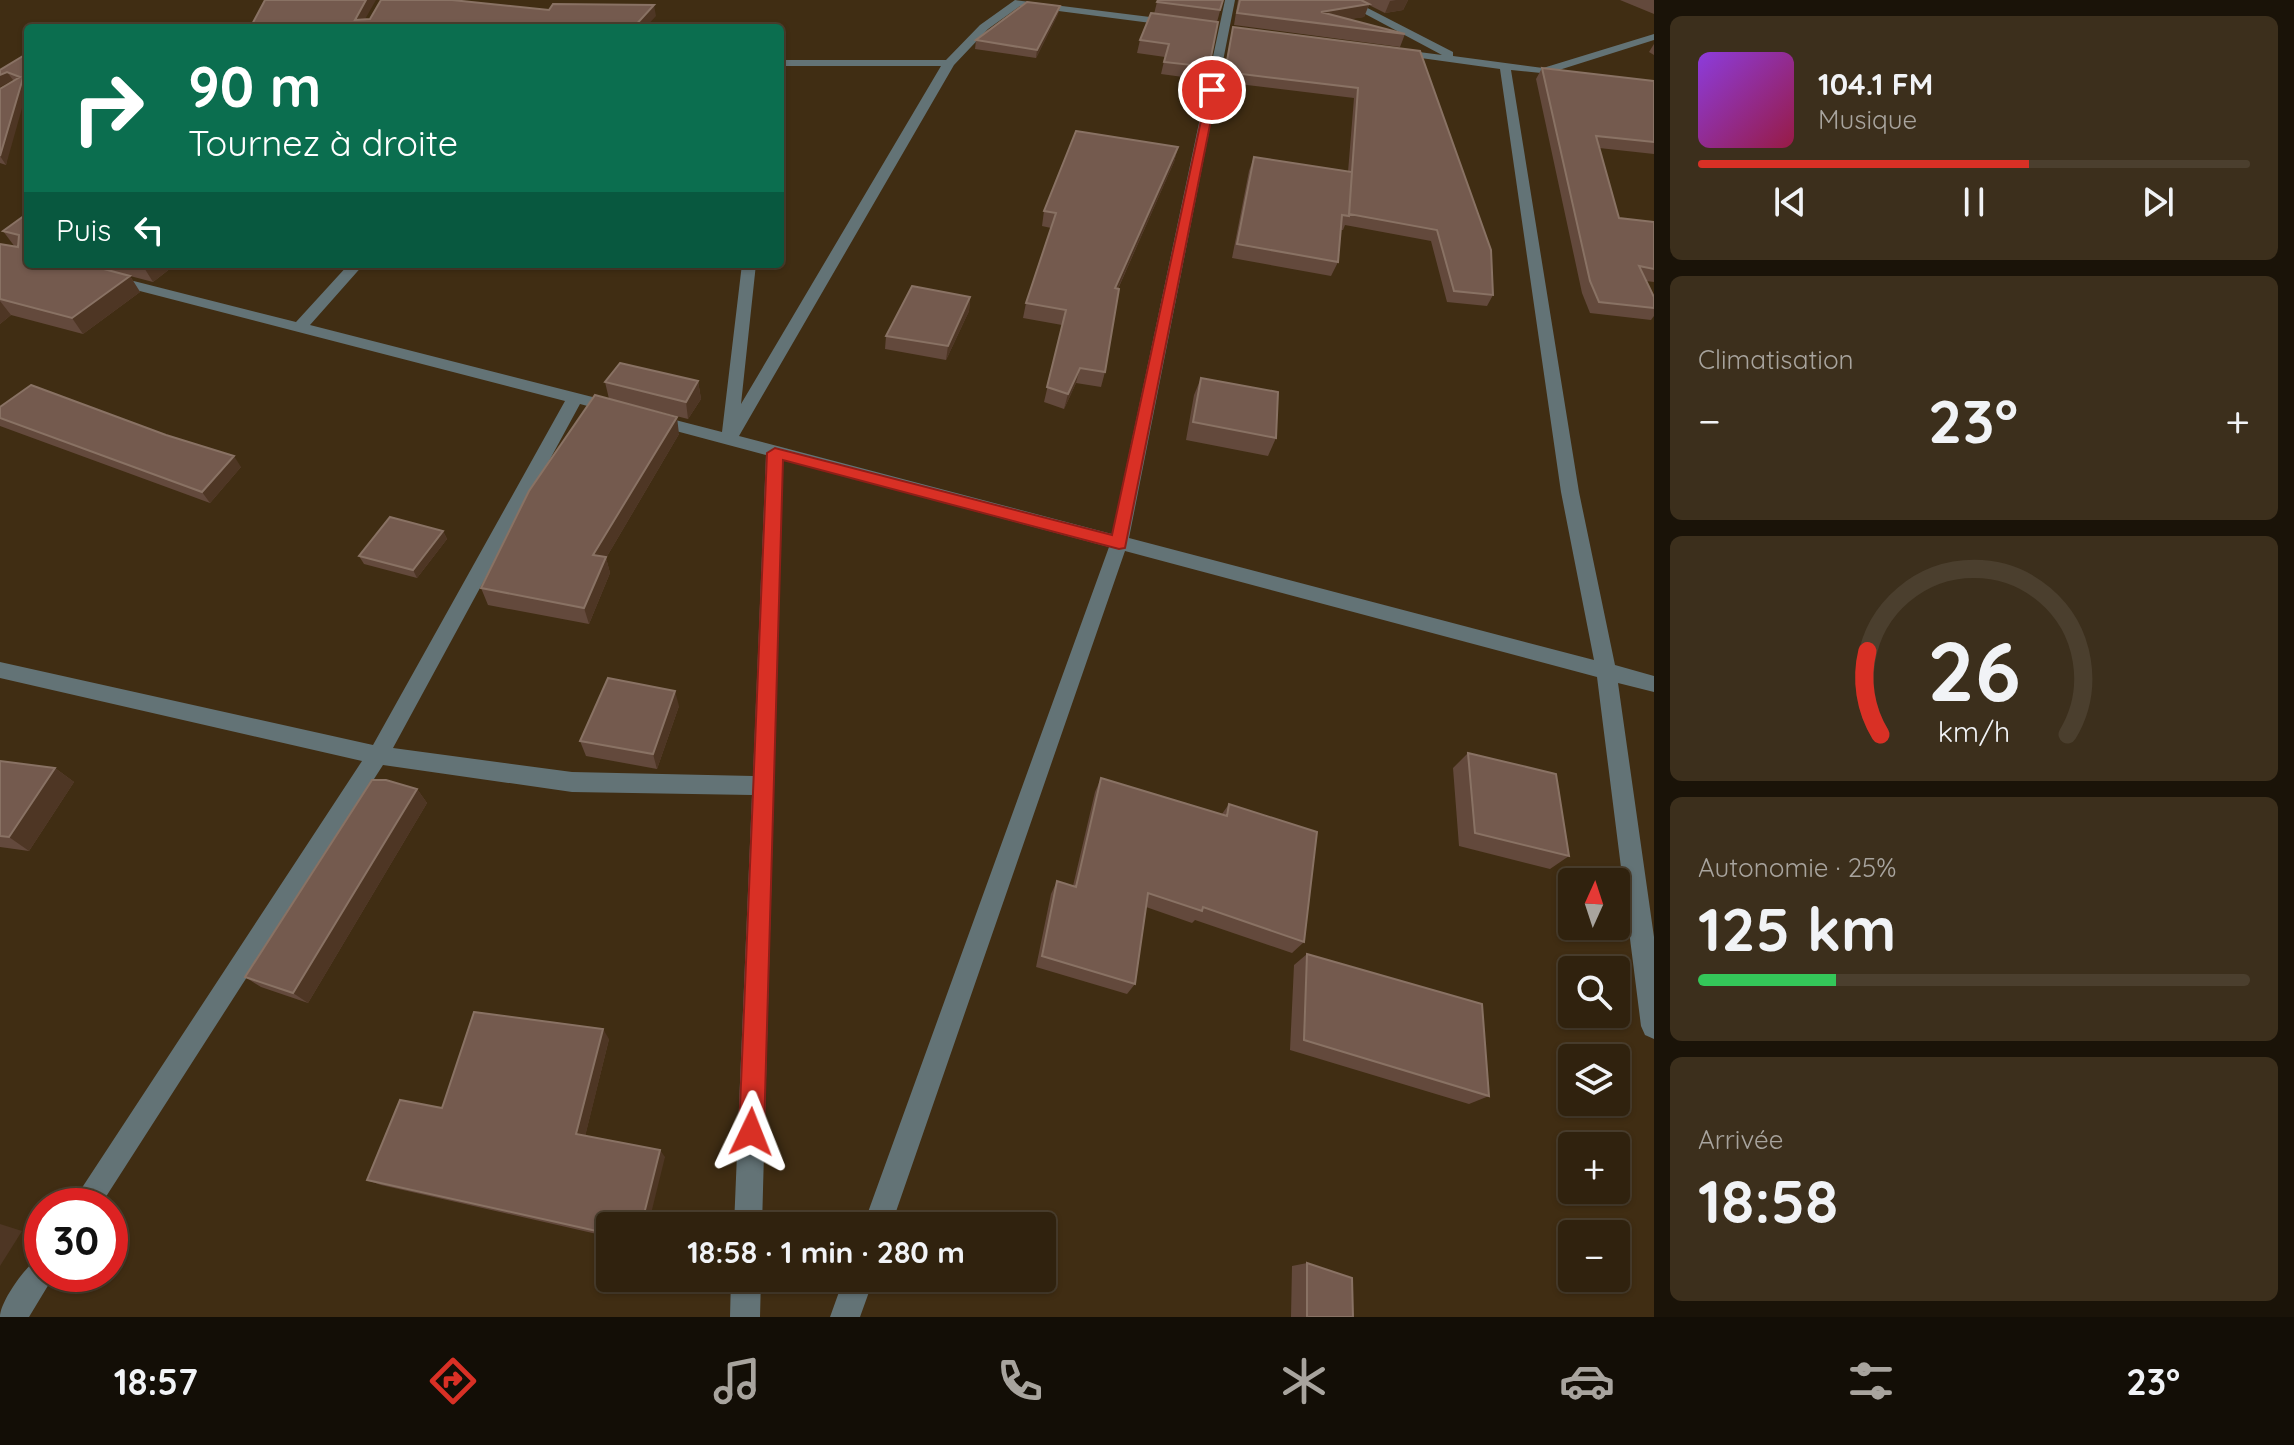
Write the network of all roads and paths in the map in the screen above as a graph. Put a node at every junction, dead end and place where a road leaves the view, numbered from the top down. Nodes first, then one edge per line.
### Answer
1 (1230, 0) edge
2 (1344, 0) edge
3 (1020, 1) edge
4 (1180, 24) edge
5 (1654, 37) edge
6 (1388, 51) edge
7 (1463, 61) junction
8 (784, 63) edge
9 (949, 63) junction
10 (1505, 67) junction
11 (1543, 72) junction
12 (1575, 75) edge
13 (353, 268) edge
14 (749, 268) edge
15 (100, 276) edge
16 (300, 327) junction
17 (575, 398) junction
18 (729, 439) junction
19 (775, 453) junction
20 (1119, 543) junction
21 (0, 670) edge
22 (1606, 671) junction
23 (1654, 684) edge
24 (378, 755) junction
25 (764, 786) junction
26 (1654, 1026) edge
27 (96, 1188) edge
28 (749, 1212) edge
29 (882, 1212) edge
30 (28, 1292) edge
31 (746, 1292) edge
32 (854, 1292) edge
33 (12, 1317) edge
34 (745, 1317) edge
35 (845, 1317) edge

1 - 20 street
2 - 7 street
3 - 4 street
3 - 9 street
5 - 11 street
6 - 7 street
7 - 10 street
8 - 9 street
9 - 18 street
10 - 11 street
10 - 22 street
11 - 12 street
13 - 16 street
14 - 18 street
15 - 16 street
16 - 17 street
17 - 18 street
17 - 24 street
18 - 19 street
19 - 20 street
19 - 25 street
20 - 22 street
20 - 29 street
21 - 24 street
22 - 23 street
22 - 26 street
24 - 25 street
24 - 27 street
25 - 28 street
30 - 33 street
31 - 34 street
32 - 35 street

